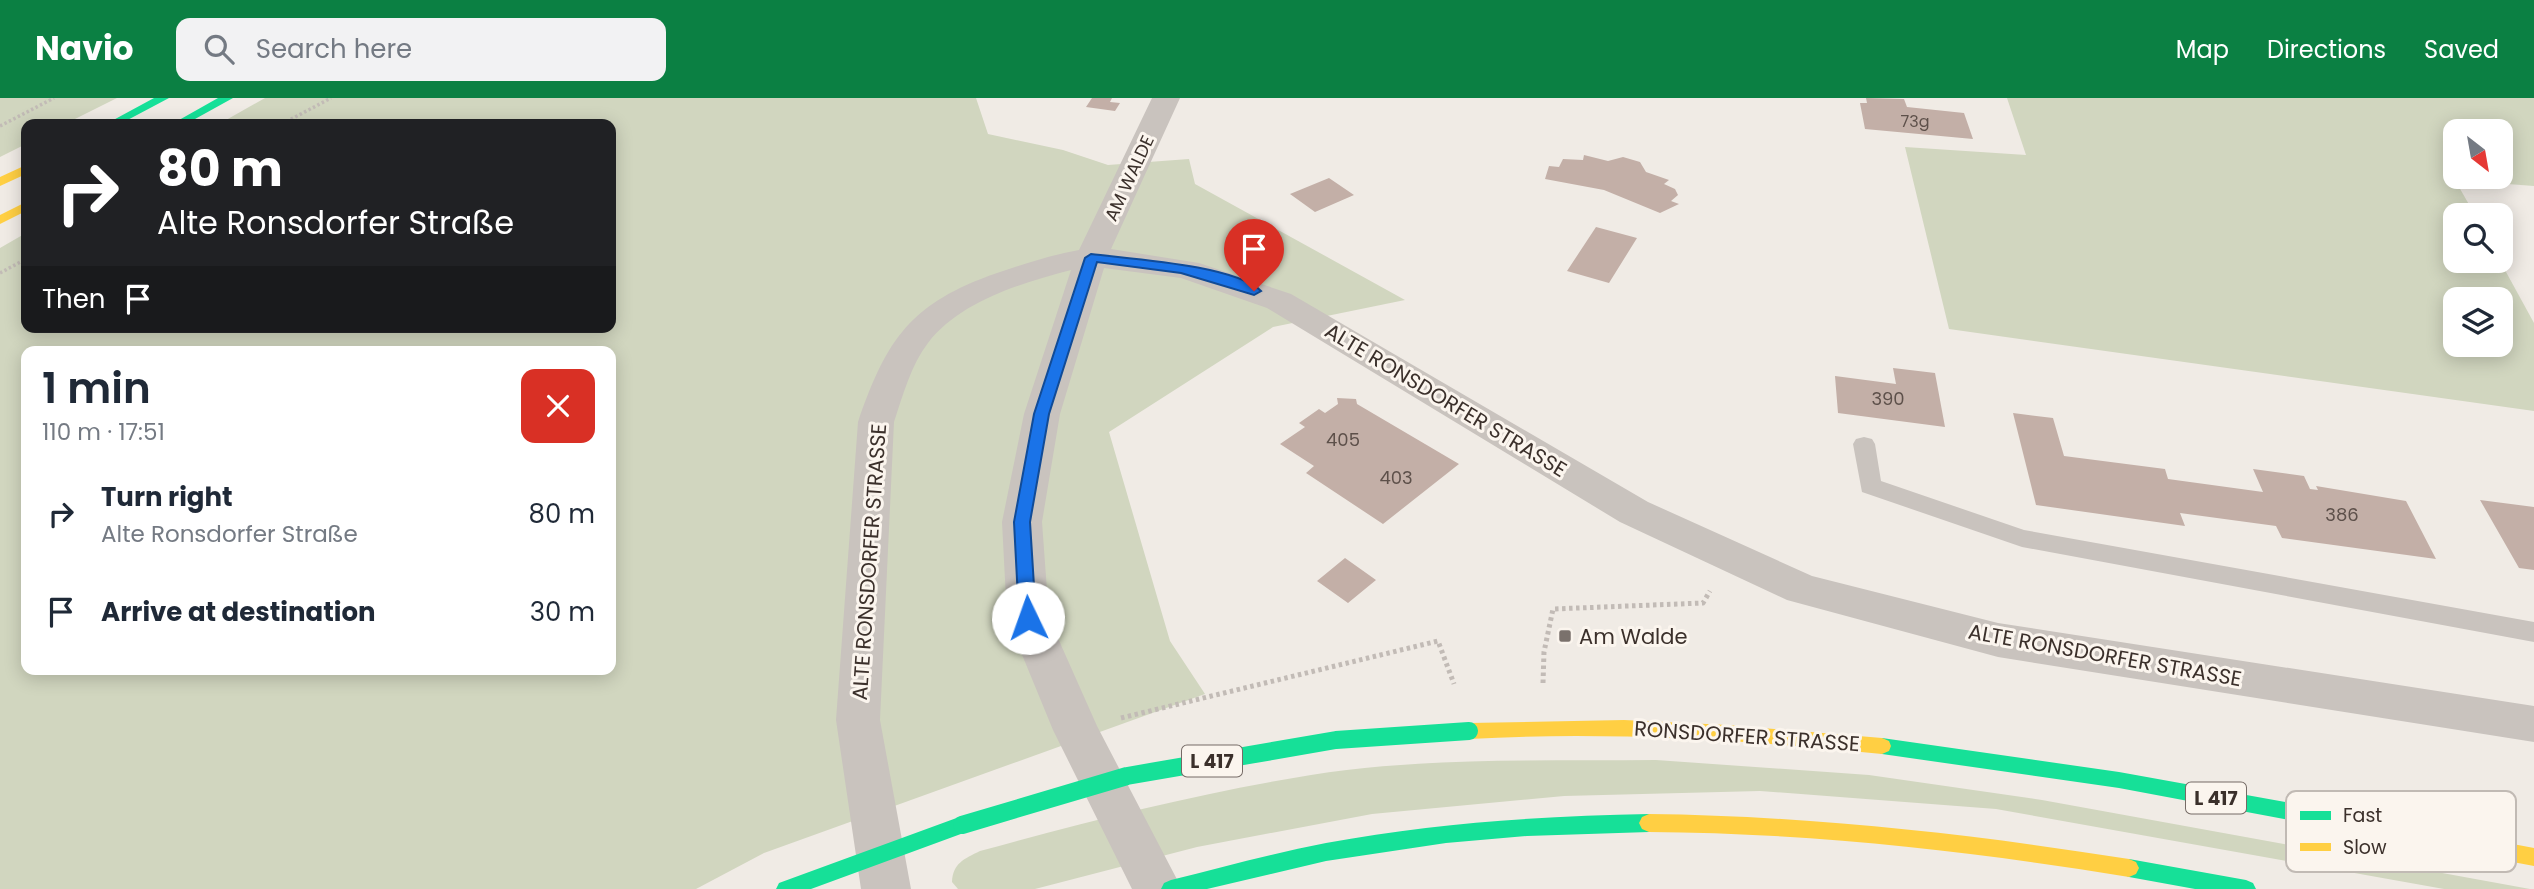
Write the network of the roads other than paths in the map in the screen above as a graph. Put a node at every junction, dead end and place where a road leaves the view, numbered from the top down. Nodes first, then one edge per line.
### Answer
1 (163, 98) edge
2 (227, 98) edge
3 (1167, 98) edge
4 (122, 119) edge
5 (187, 119) edge
6 (21, 172) edge
7 (0, 182) edge
8 (21, 209) edge
9 (0, 220) edge
10 (1091, 258) junction
11 (1864, 444) dead end
12 (2534, 632) edge
13 (2534, 724) edge
14 (2286, 811) edge
15 (2516, 854) edge
16 (2534, 857) edge
17 (883, 871) edge
18 (786, 889) edge
19 (1157, 889) edge
20 (1171, 889) edge
21 (2246, 889) edge

1 - 4 main road
2 - 5 main road
3 - 10 street, AM WALDE
6 - 7 main road
8 - 9 main road
10 - 13 street, ALTE RONSDORFER STRASSE
10 - 17 street, ALTE RONSDORFER STRASSE
10 - 19 street, AM WALDE
11 - 12 lane
14 - 17 main road, RONSDORFER STRASSE / L 417, bridge
15 - 16 main road, RONSDORFER STRASSE / L 417, bridge
17 - 18 main road, L 417
20 - 21 main road

